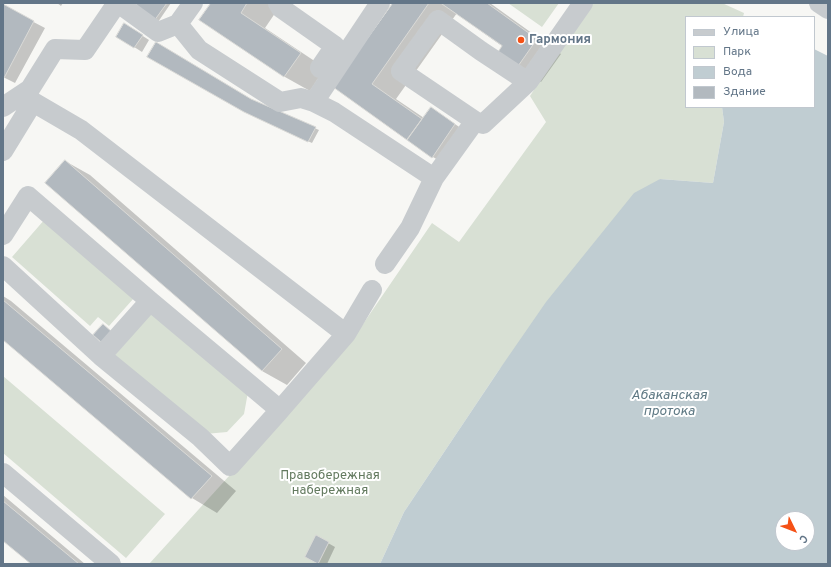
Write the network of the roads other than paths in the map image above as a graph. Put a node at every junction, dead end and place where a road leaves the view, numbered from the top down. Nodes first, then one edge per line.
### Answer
1 (118, 3) edge
2 (193, 3) edge
3 (278, 3) edge
4 (380, 3) edge
5 (583, 3) edge
6 (819, 3) edge
7 (828, 9) edge
8 (178, 24) junction
9 (528, 82) junction
10 (307, 100) junction
11 (3, 107) edge
12 (475, 121) junction
13 (3, 152) edge
14 (434, 178) junction
15 (3, 235) edge
16 (385, 264) dead end
17 (3, 266) edge
18 (372, 290) dead end
19 (150, 301) junction
20 (346, 334) junction
21 (102, 356) junction
22 (280, 410) junction
23 (3, 473) edge
24 (111, 564) edge

1 - 8 lane
1 - 11 lane
2 - 8 lane
3 - 10 lane
4 - 10 lane
5 - 9 lane
6 - 7 lane
8 - 10 lane
9 - 12 lane
9 - 12 lane
10 - 14 lane
12 - 14 lane
13 - 20 lane
14 - 16 lane
15 - 19 lane
17 - 21 lane
18 - 20 lane
19 - 21 lane
19 - 22 lane
20 - 22 lane
21 - 22 lane
23 - 24 lane

